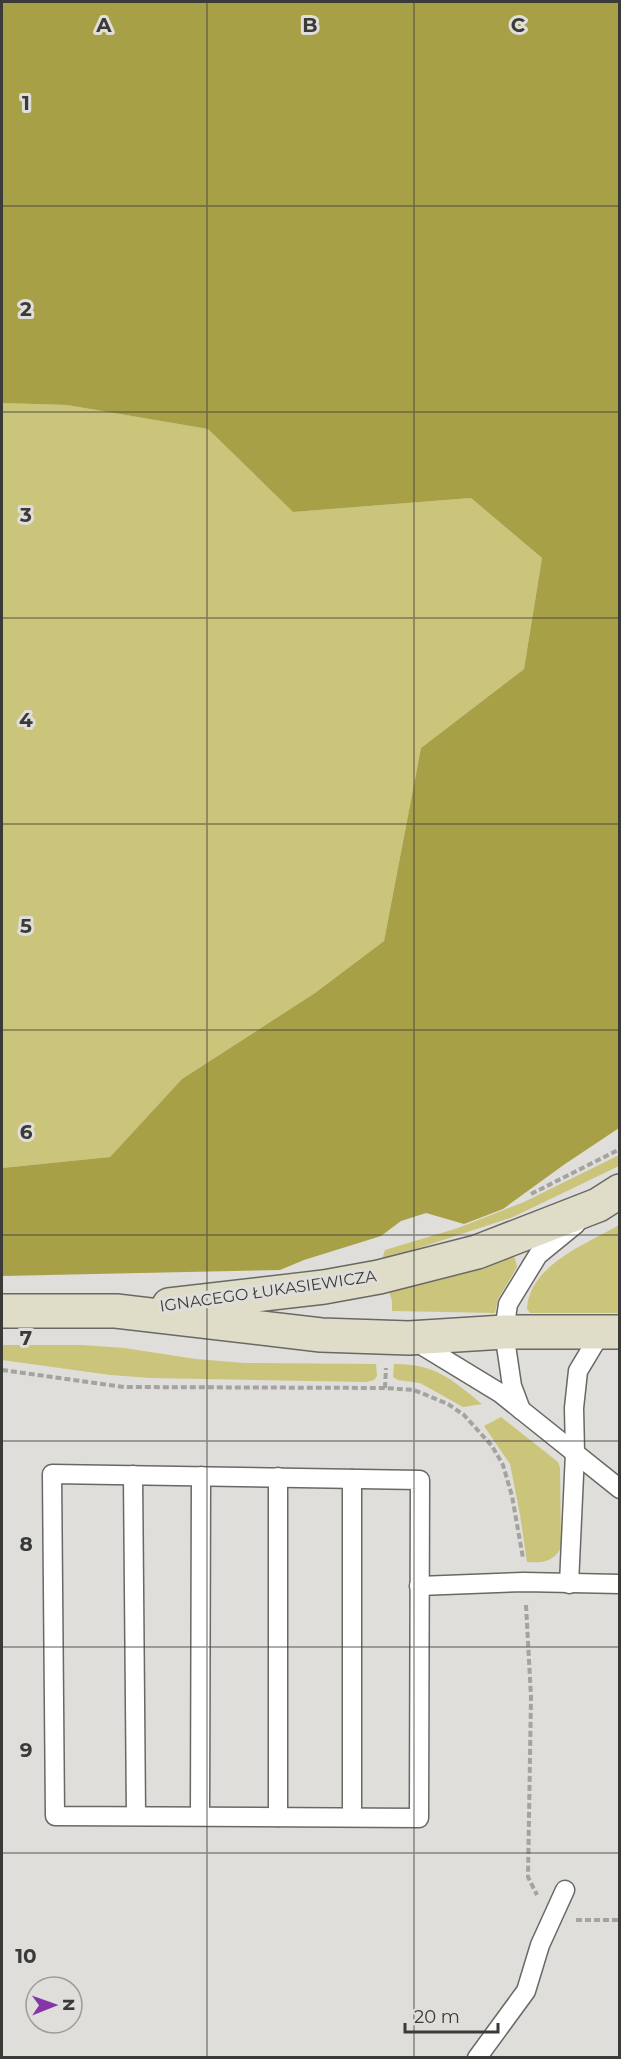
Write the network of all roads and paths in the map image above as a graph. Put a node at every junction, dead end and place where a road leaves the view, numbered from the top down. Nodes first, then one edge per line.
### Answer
1 (609, 1198) edge
2 (2, 1311) edge
3 (116, 1311) junction
4 (504, 1332) junction
5 (611, 1332) edge
6 (409, 1338) junction
7 (2, 1370) edge
8 (521, 1410) junction
9 (575, 1454) junction
10 (133, 1475) junction
11 (201, 1476) junction
12 (278, 1478) junction
13 (352, 1479) junction
14 (620, 1489) edge
15 (524, 1582) junction
16 (569, 1584) junction
17 (620, 1584) edge
18 (419, 1586) junction
19 (136, 1816) junction
20 (200, 1816) junction
21 (278, 1817) junction
22 (352, 1817) junction
23 (565, 1890) dead end
24 (553, 1914) junction
25 (620, 1920) edge
26 (477, 2058) edge

1 - 3 main road, IGNACEGO ŁUKASIEWICZA
1 - 4 lane
2 - 3 main road, IGNACEGO ŁUKASIEWICZA
3 - 6 main road, IGNACEGO ŁUKASIEWICZA
4 - 5 main road, IGNACEGO ŁUKASIEWICZA
4 - 6 main road, IGNACEGO ŁUKASIEWICZA
4 - 8 lane
5 - 9 lane
6 - 8 lane
7 - 15 path
8 - 9 lane
9 - 14 lane
9 - 16 lane
10 - 11 lane
10 - 19 lane
10 - 19 lane
11 - 12 lane
11 - 20 lane
12 - 13 lane
12 - 21 lane
13 - 18 lane
13 - 22 lane
15 - 16 lane
15 - 18 lane
15 - 24 path
16 - 17 lane
18 - 22 lane
19 - 20 lane
20 - 21 lane
21 - 22 lane
23 - 24 lane
24 - 25 path
24 - 26 lane

